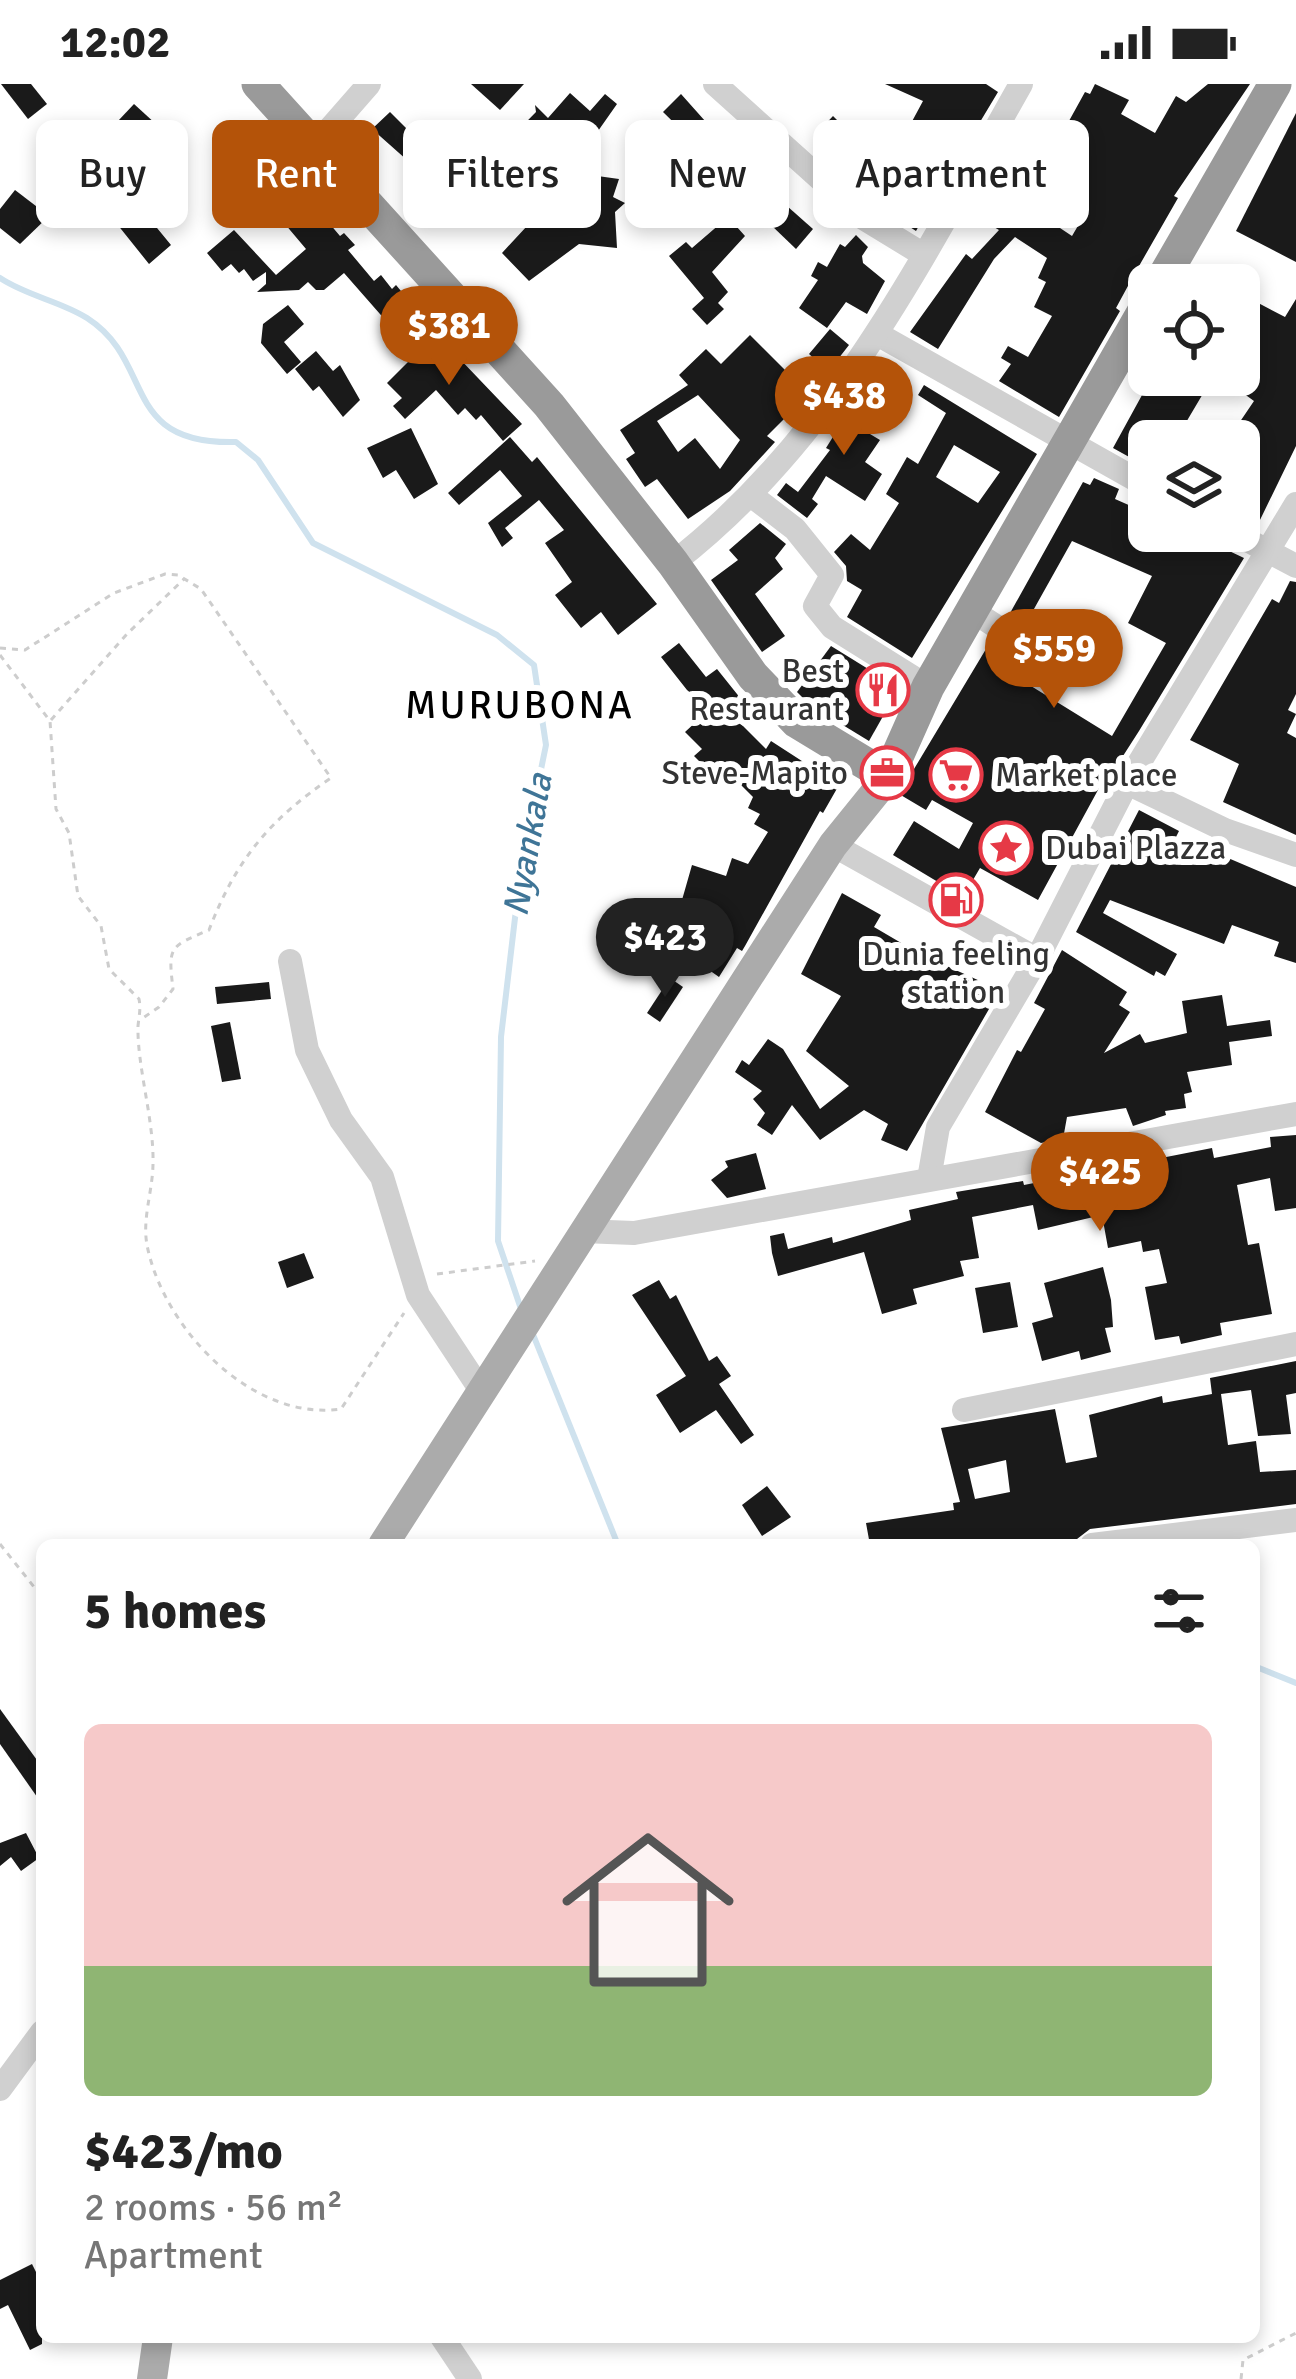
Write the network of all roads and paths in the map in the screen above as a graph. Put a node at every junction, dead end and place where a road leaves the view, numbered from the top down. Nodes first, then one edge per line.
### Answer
1 (258, 84) edge
2 (369, 84) edge
3 (715, 84) edge
4 (1021, 84) edge
5 (1275, 84) edge
6 (290, 120) edge
7 (338, 120) edge
8 (379, 218) edge
9 (924, 255) junction
10 (1171, 264) edge
11 (879, 335) junction
12 (1128, 338) edge
13 (1067, 444) junction
14 (1128, 477) edge
15 (752, 496) junction
16 (1296, 504) edge
17 (1260, 547) edge
18 (1270, 552) junction
19 (674, 563) junction
20 (1296, 566) edge
21 (184, 579) junction
22 (971, 610) junction
23 (0, 651) edge
24 (1054, 664) dead end
25 (928, 687) junction
26 (50, 722) junction
27 (887, 777) junction
28 (1127, 783) junction
29 (833, 844) junction
30 (1296, 855) edge
31 (1037, 959) junction
32 (290, 961) dead end
33 (140, 1020) junction
34 (1296, 1114) edge
35 (929, 1178) junction
36 (582, 1231) junction
37 (512, 1265) dead end
38 (415, 1286) junction
39 (1296, 1344) edge
40 (489, 1377) junction
41 (964, 1410) dead end
42 (1296, 1520) edge
43 (387, 1539) edge
44 (1141, 1539) edge
45 (0, 1544) edge
46 (36, 1589) edge
47 (36, 2040) edge
48 (0, 2089) edge
49 (1296, 2333) edge
50 (157, 2343) edge
51 (446, 2343) edge
52 (152, 2379) edge
53 (470, 2379) edge
54 (1241, 2379) edge

1 - 6 highway
2 - 7 street
3 - 9 street
4 - 9 street
5 - 10 highway
8 - 19 highway
9 - 11 street
11 - 13 street
11 - 15 street
12 - 13 highway
13 - 14 street
13 - 22 highway
15 - 19 street
15 - 25 street
16 - 18 street
17 - 18 street
18 - 20 street
18 - 28 street
19 - 27 highway
21 - 23 path
21 - 26 path
21 - 33 path
22 - 24 street
22 - 25 highway
23 - 26 path
25 - 27 highway
26 - 33 path
27 - 29 main road
28 - 30 street
28 - 31 street
29 - 31 street
29 - 36 main road
31 - 35 street
32 - 38 street
33 - 38 path
34 - 35 street
35 - 36 street
36 - 40 main road
37 - 38 path
38 - 40 street
39 - 41 street
40 - 43 main road
42 - 44 street
45 - 46 path
47 - 48 street
49 - 54 path
50 - 52 main road
51 - 53 street

